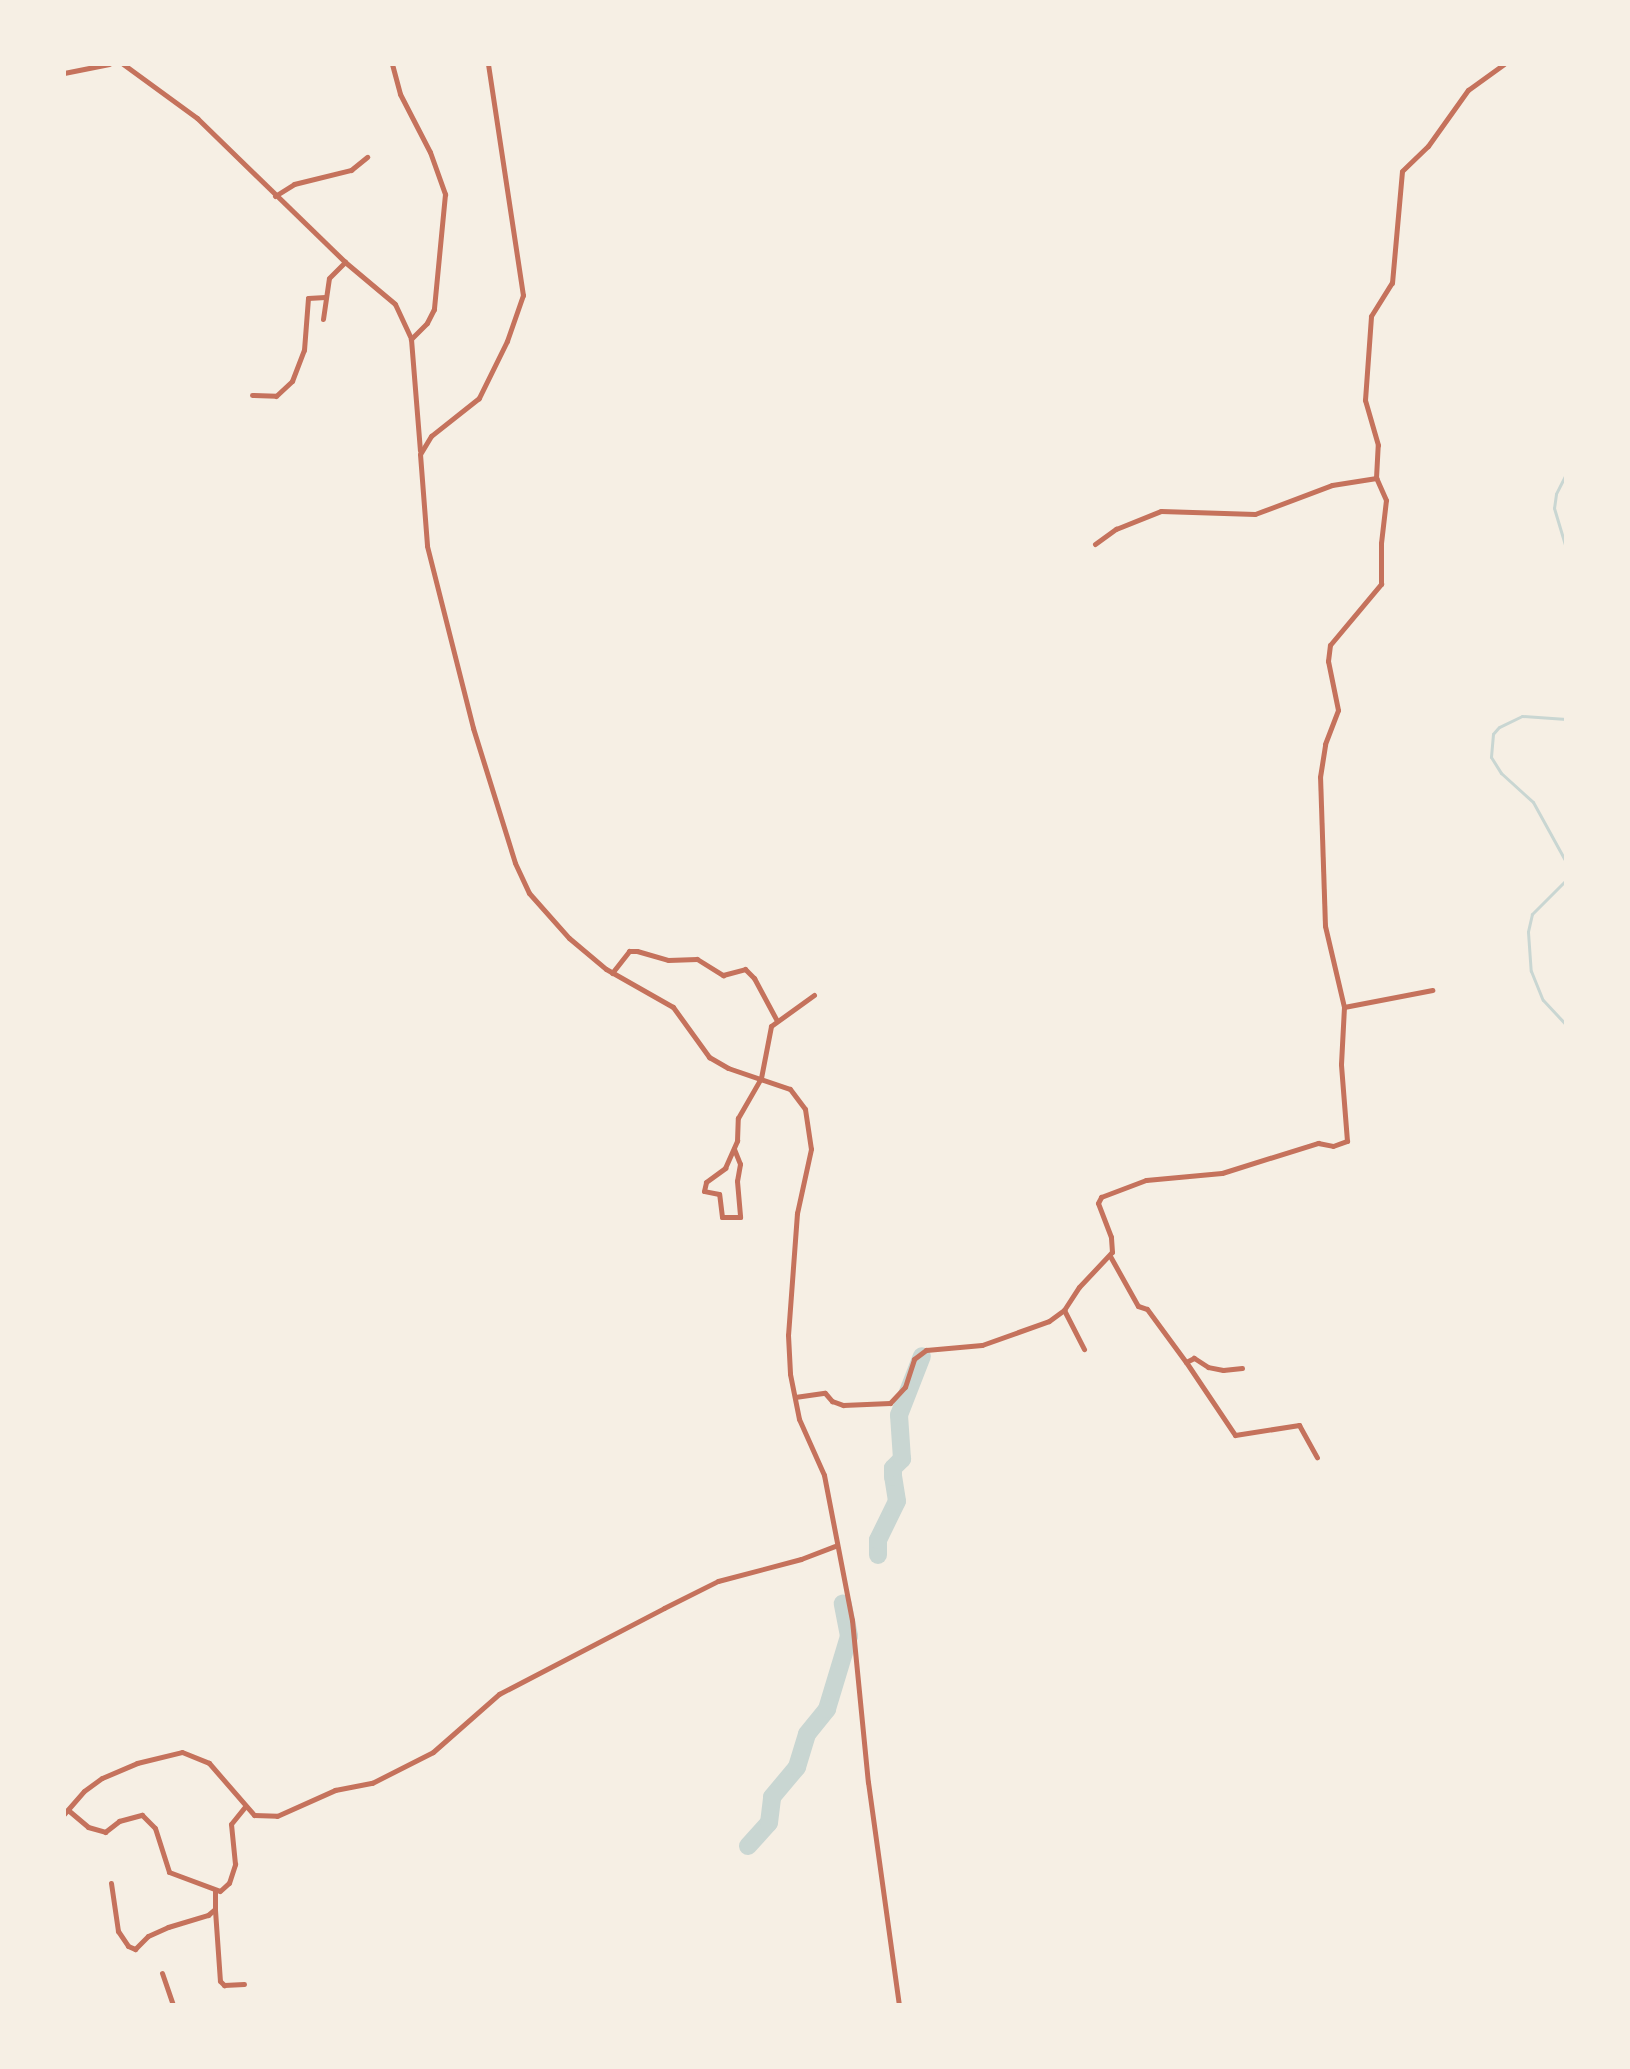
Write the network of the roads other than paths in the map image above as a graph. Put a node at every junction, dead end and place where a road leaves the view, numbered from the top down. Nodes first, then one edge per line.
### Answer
1 (109, 64) edge
2 (123, 64) edge
3 (392, 64) edge
4 (488, 64) edge
5 (1504, 64) edge
6 (64, 73) edge
7 (367, 157) dead end
8 (275, 196) junction
9 (345, 262) junction
10 (325, 297) junction
11 (323, 319) dead end
12 (411, 339) junction
13 (252, 395) dead end
14 (420, 454) junction
15 (1376, 478) junction
16 (1095, 544) dead end
17 (612, 973) junction
18 (1432, 990) dead end
19 (814, 995) dead end
20 (1344, 1007) junction
21 (776, 1019) junction
22 (761, 1078) junction
23 (734, 1149) junction
24 (1110, 1256) junction
25 (1064, 1310) junction
26 (1084, 1349) dead end
27 (1186, 1362) junction
28 (1242, 1368) dead end
29 (795, 1397) junction
30 (1317, 1457) dead end
31 (835, 1546) junction
32 (245, 1807) junction
33 (66, 1812) edge
34 (111, 1883) dead end
35 (215, 1890) junction
36 (215, 1909) junction
37 (162, 1973) dead end
38 (244, 1984) dead end
39 (173, 2005) edge
40 (899, 2005) edge

1 - 6 street
2 - 8 street
3 - 12 street
4 - 14 street
5 - 15 street
7 - 8 street
8 - 9 street
9 - 10 street
9 - 12 street
10 - 11 street
10 - 13 street
12 - 14 street
14 - 17 street
15 - 16 street
15 - 20 street
17 - 21 street
17 - 22 street
18 - 20 street
19 - 21 street
20 - 24 street
21 - 22 street
22 - 23 street
22 - 29 street
23 - 23 street
24 - 25 street
24 - 27 street
25 - 26 street
25 - 29 street
27 - 28 street
27 - 30 street
29 - 31 street
31 - 32 street
31 - 40 street
32 - 33 street
32 - 35 street
33 - 35 street
34 - 36 street
35 - 36 street
36 - 38 street
37 - 39 street

